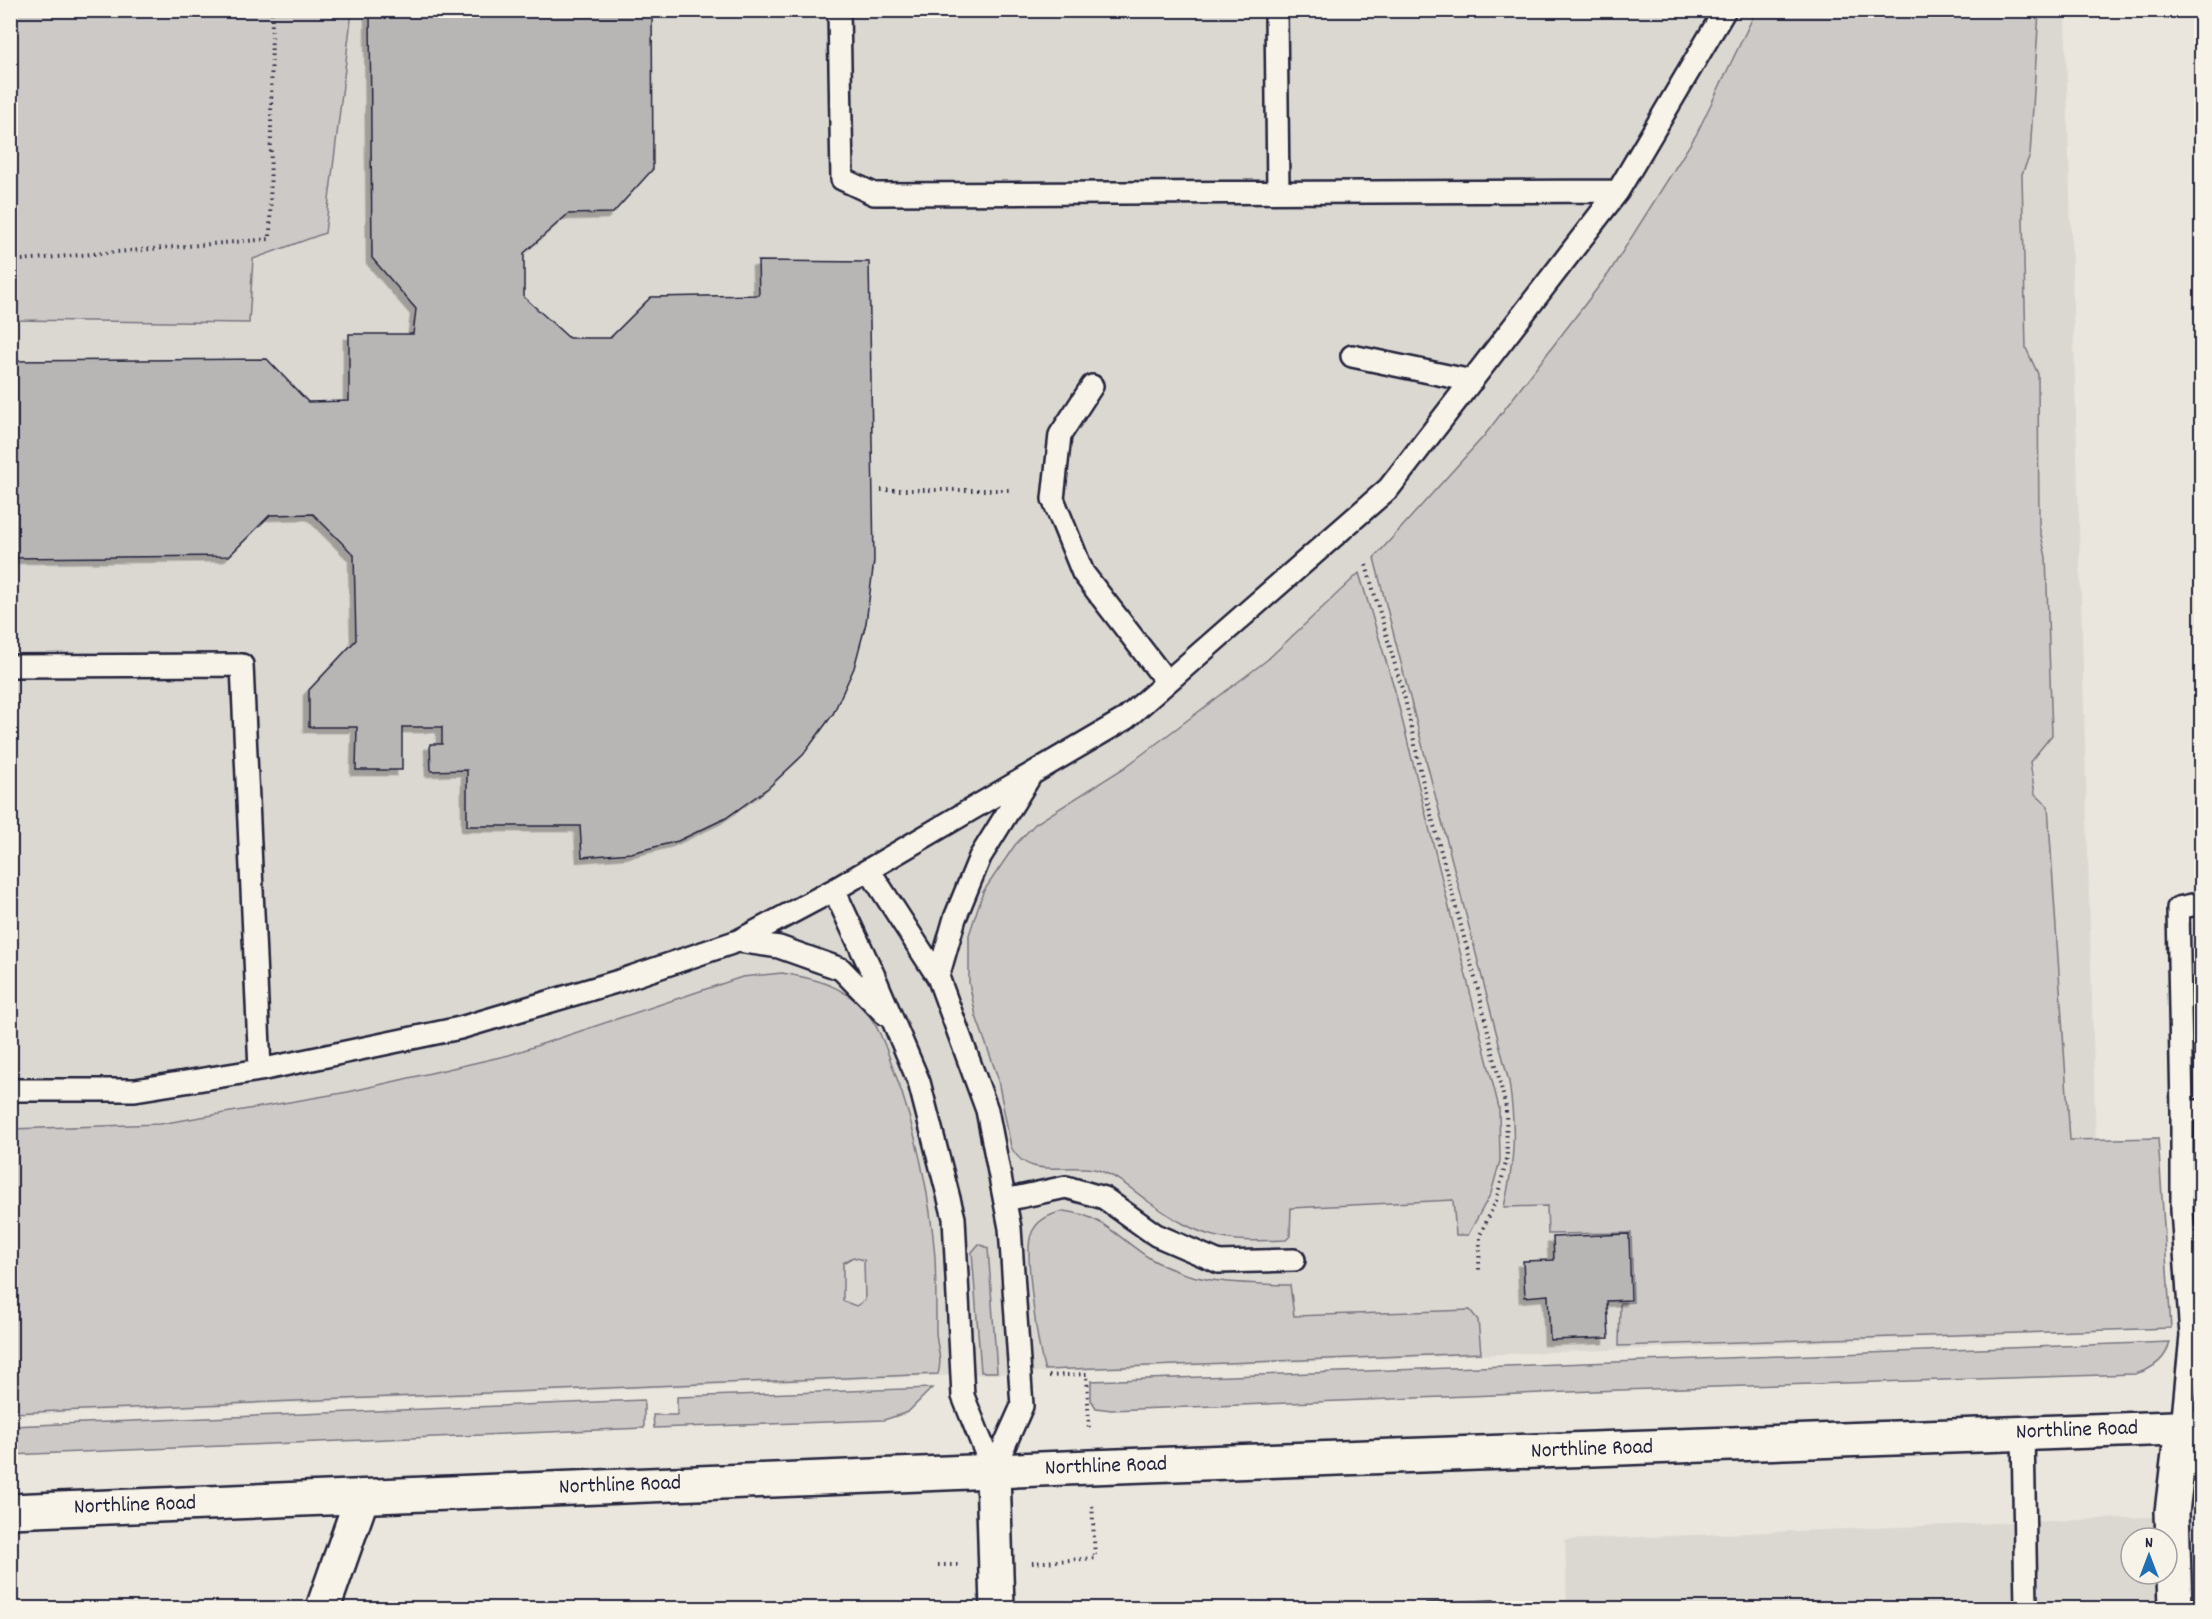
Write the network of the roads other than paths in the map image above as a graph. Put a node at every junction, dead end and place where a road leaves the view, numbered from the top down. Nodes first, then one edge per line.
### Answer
1 (839, 10) edge
2 (1276, 10) edge
3 (1725, 10) edge
4 (1618, 191) junction
5 (1278, 192) junction
6 (1352, 356) dead end
7 (1472, 381) junction
8 (1092, 386) dead end
9 (10, 666) edge
10 (1167, 682) junction
11 (1031, 775) junction
12 (869, 870) junction
13 (834, 890) junction
14 (2202, 903) edge
15 (738, 941) junction
16 (938, 977) junction
17 (894, 1023) junction
18 (260, 1070) junction
19 (10, 1090) edge
20 (2192, 1111) edge
21 (1005, 1200) junction
22 (1294, 1260) dead end
23 (2192, 1427) edge
24 (2023, 1432) junction
25 (993, 1471) junction
26 (362, 1497) junction
27 (10, 1511) edge
28 (323, 1608) edge
29 (997, 1608) edge
30 (2026, 1608) edge
31 (2175, 1608) edge

1 - 5 lane
2 - 5 lane
3 - 4 lane
4 - 5 lane
4 - 7 lane
6 - 7 lane
7 - 10 lane
8 - 10 lane
9 - 18 lane
10 - 11 lane
11 - 12 lane
11 - 16 lane
12 - 13 lane
12 - 16 lane
13 - 15 lane
13 - 17 lane
14 - 20 lane
15 - 17 lane
15 - 18 lane
16 - 21 lane
17 - 25 lane
18 - 19 lane
20 - 23 lane
21 - 22 lane
21 - 25 lane
23 - 24 main road, Northline Road
23 - 31 main road
24 - 25 main road, Northline Road
24 - 30 lane
25 - 26 main road, Northline Road
25 - 29 main road
26 - 27 main road, Northline Road
26 - 28 main road

